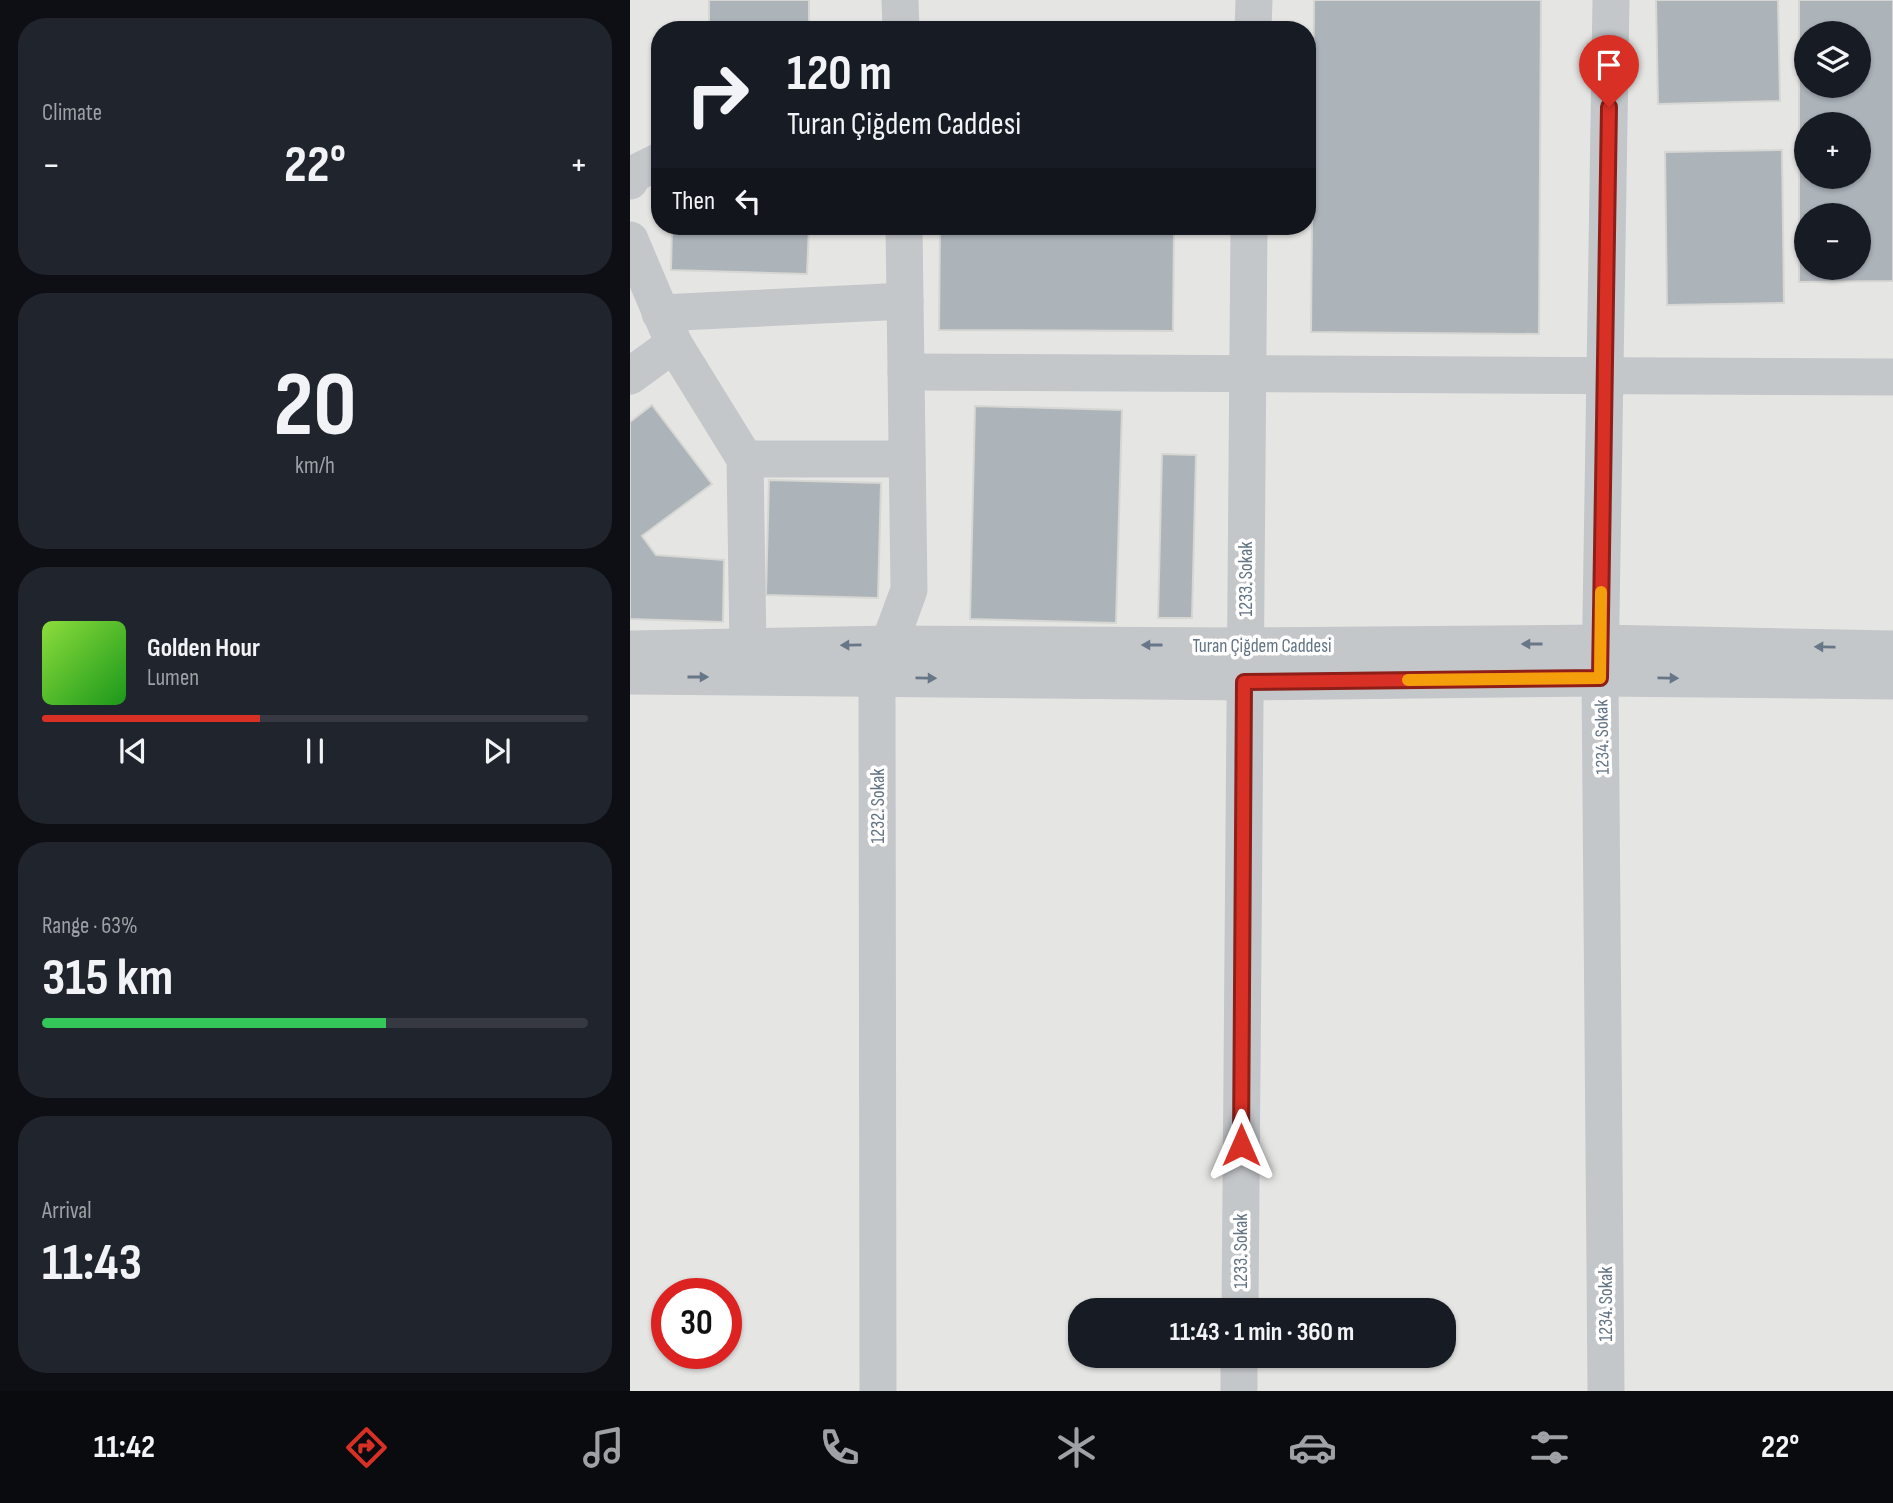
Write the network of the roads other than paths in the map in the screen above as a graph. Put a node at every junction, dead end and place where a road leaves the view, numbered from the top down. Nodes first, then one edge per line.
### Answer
1 (900, 0) edge
2 (1254, 0) edge
3 (1611, 0) edge
4 (901, 21) edge
5 (1253, 21) edge
6 (651, 165) edge
7 (630, 181) edge
8 (904, 235) edge
9 (1249, 235) edge
10 (630, 240) edge
11 (905, 301) junction
12 (667, 328) junction
13 (906, 372) junction
14 (1246, 374) junction
15 (630, 376) edge
16 (1605, 376) junction
17 (1893, 377) edge
18 (745, 459) junction
19 (907, 459) junction
20 (1245, 646) junction
21 (748, 647) junction
22 (630, 649) edge
23 (1893, 649) edge
24 (1600, 660) junction
25 (883, 661) junction
26 (630, 677) edge
27 (1893, 681) edge
28 (1244, 682) junction
29 (1240, 1298) edge
30 (1239, 1368) edge
31 (878, 1391) edge
32 (1239, 1391) edge
33 (1606, 1391) edge

1 - 4 street
2 - 5 street
3 - 16 street, 1234. Sokak
6 - 7 street
8 - 11 street, 1232. Sokak
9 - 14 street, 1233. Sokak
10 - 12 street
11 - 12 street
11 - 13 street, 1232. Sokak
12 - 15 street
12 - 18 street
13 - 14 street
13 - 19 street, 1232. Sokak
14 - 16 street
14 - 20 street, 1233. Sokak
16 - 17 street
16 - 24 street, 1234. Sokak
18 - 19 street
18 - 21 street
19 - 25 street, 1232. Sokak
24 -> 20 street, Turan Çiğdem Caddesi
20 -> 25 street, Turan Çiğdem Caddesi
20 - 28 street, 1233. Sokak
21 - 22 street, Turan Çiğdem Caddesi
25 -> 21 street, Turan Çiğdem Caddesi
23 -> 24 street, Turan Çiğdem Caddesi
24 -> 27 street, Turan Çiğdem Caddesi
24 - 28 street, Turan Çiğdem Caddesi
24 - 33 street, 1234. Sokak
26 -> 25 street, Turan Çiğdem Caddesi
25 -> 28 street, Turan Çiğdem Caddesi
25 - 31 street, 1232. Sokak
28 - 29 street, 1233. Sokak
30 - 32 street

